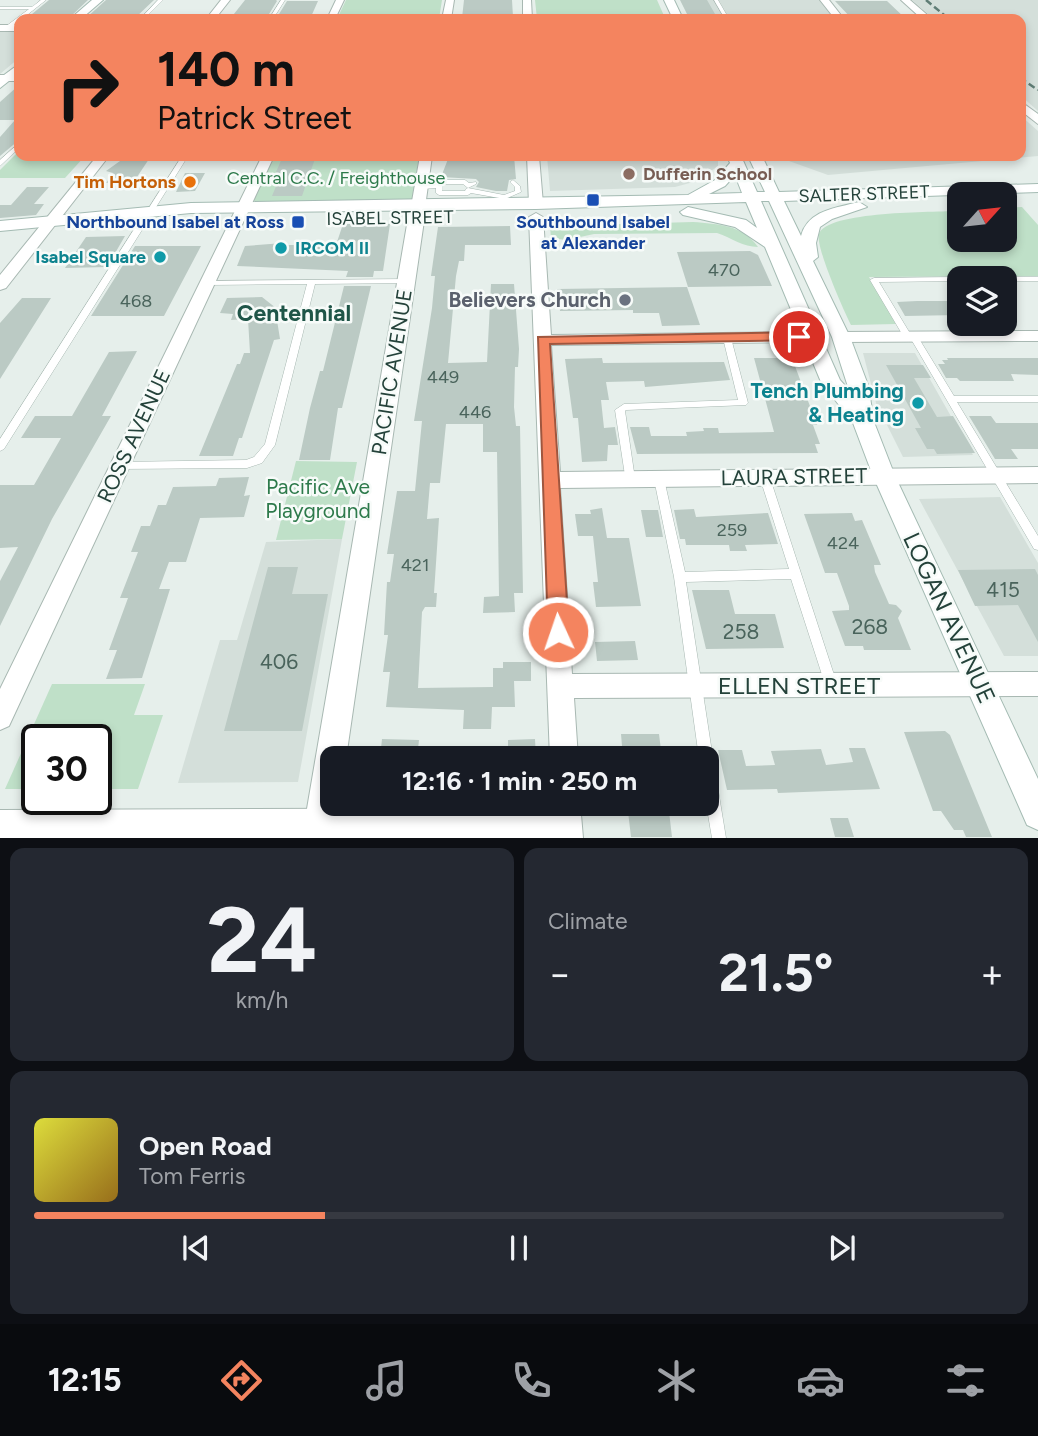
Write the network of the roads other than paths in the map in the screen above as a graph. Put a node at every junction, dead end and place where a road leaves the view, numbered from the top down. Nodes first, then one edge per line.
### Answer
1 (44, 0) edge
2 (98, 0) edge
3 (160, 0) edge
4 (226, 0) edge
5 (824, 0) edge
6 (905, 0) edge
7 (0, 8) edge
8 (34, 8) junction
9 (25, 14) edge
10 (81, 14) edge
11 (147, 14) edge
12 (214, 14) edge
13 (836, 14) edge
14 (921, 14) edge
15 (14, 150) edge
16 (99, 161) edge
17 (182, 161) edge
18 (266, 161) edge
19 (425, 161) edge
20 (533, 161) edge
21 (734, 161) edge
22 (735, 161) edge
23 (757, 162) edge
24 (0, 164) edge
25 (513, 182) dead end
26 (1038, 188) edge
27 (469, 192) junction
28 (1038, 197) edge
29 (1017, 198) edge
30 (677, 199) junction
31 (862, 200) junction
32 (947, 201) edge
33 (777, 202) junction
34 (752, 203) junction
35 (419, 204) junction
36 (536, 211) junction
37 (688, 212) junction
38 (240, 214) junction
39 (147, 216) junction
40 (52, 221) junction
41 (0, 226) edge
42 (0, 234) edge
43 (41, 234) junction
44 (773, 248) junction
45 (815, 279) junction
46 (947, 279) edge
47 (1017, 279) edge
48 (1038, 279) edge
49 (407, 281) junction
50 (207, 283) junction
51 (311, 284) junction
52 (0, 285) edge
53 (1038, 336) edge
54 (812, 337) junction
55 (841, 337) junction
56 (911, 337) junction
57 (727, 338) junction
58 (543, 340) junction
59 (951, 399) junction
60 (1038, 399) edge
61 (863, 422) junction
62 (0, 447) edge
63 (120, 466) junction
64 (996, 475) junction
65 (1038, 475) edge
66 (884, 476) junction
67 (765, 478) junction
68 (630, 479) junction
69 (659, 479) junction
70 (551, 481) junction
71 (1038, 546) edge
72 (796, 574) junction
73 (680, 577) junction
74 (1038, 684) edge
75 (979, 685) junction
76 (561, 686) junction
77 (695, 687) junction
78 (832, 687) junction
79 (0, 717) edge
80 (564, 746) edge
81 (705, 746) edge
82 (1038, 814) edge
83 (716, 816) edge
84 (567, 821) edge
85 (0, 825) edge
86 (319, 830) edge
87 (139, 831) edge
88 (719, 838) edge

1 - 8 lane
2 - 10 main road
3 - 11 lane
4 - 12 street
5 - 13 street
6 - 14 street
7 - 8 lane
8 - 9 lane
15 - 24 lane
16 - 40 street
17 - 39 lane
18 - 38 street, ROSS AVENUE
19 - 35 street, PACIFIC AVENUE
20 - 36 street
21 - 30 main road
22 - 34 main road, LOGAN AVENUE
23 - 31 main road
23 - 33 main road, LOGAN AVENUE
25 - 27 lane
26 - 31 main road, SALTER STREET
27 - 35 main road, ISABEL STREET
27 - 35 lane
27 - 36 main road, ISABEL STREET
28 - 29 main road
30 - 34 main road, ISABEL STREET
30 - 36 main road, ISABEL STREET
31 - 32 main road, SALTER STREET
31 - 33 main road, SALTER STREET
31 - 45 main road
33 - 34 main road, ISABEL STREET
33 - 45 main road, LOGAN AVENUE
34 - 37 main road, ISABEL STREET
34 - 44 main road, LOGAN AVENUE
35 - 36 main road, ISABEL STREET
35 - 38 main road, ISABEL STREET
35 - 49 main road, PACIFIC AVENUE
36 - 37 main road, ISABEL STREET
36 - 58 street
37 - 44 main road
38 - 39 main road, ISABEL STREET
38 - 50 street, ROSS AVENUE
39 - 40 main road, ISABEL STREET
39 - 43 main road, ISABEL STREET
39 - 62 lane
40 - 41 main road, ISABEL STREET
40 - 43 street
42 - 43 main road, ISABEL STREET
43 - 52 street
44 - 54 main road, LOGAN AVENUE
45 - 55 main road, LOGAN AVENUE
46 - 56 lane
47 - 48 lane
49 - 51 lane
49 - 86 main road, PACIFIC AVENUE
50 - 51 lane
50 - 63 street, ROSS AVENUE
51 - 63 lane
53 - 56 street
54 - 57 street
54 - 61 main road, LOGAN AVENUE
55 - 56 street
55 - 61 main road, LOGAN AVENUE
56 - 59 lane
57 - 58 street
57 - 68 lane
58 - 70 street
59 - 60 lane
59 - 64 lane
61 - 66 main road, LOGAN AVENUE
63 - 79 street, ROSS AVENUE
64 - 65 street, LAURA STREET
64 - 66 street, LAURA STREET
64 - 71 lane
66 - 67 street, LAURA STREET
66 - 75 main road, LOGAN AVENUE
67 - 69 street, LAURA STREET
67 - 72 lane
68 - 69 street, LAURA STREET
68 - 70 street, LAURA STREET
69 - 73 lane
70 - 76 street
72 - 73 lane
72 - 78 lane
73 - 77 lane
74 - 75 street, ELLEN STREET
75 - 78 street, ELLEN STREET
75 - 82 main road, LOGAN AVENUE
76 - 77 street, ELLEN STREET
76 - 80 street
77 - 78 street, ELLEN STREET
77 - 81 lane
83 - 88 lane
84 - 86 street
85 - 87 street
86 - 87 street

